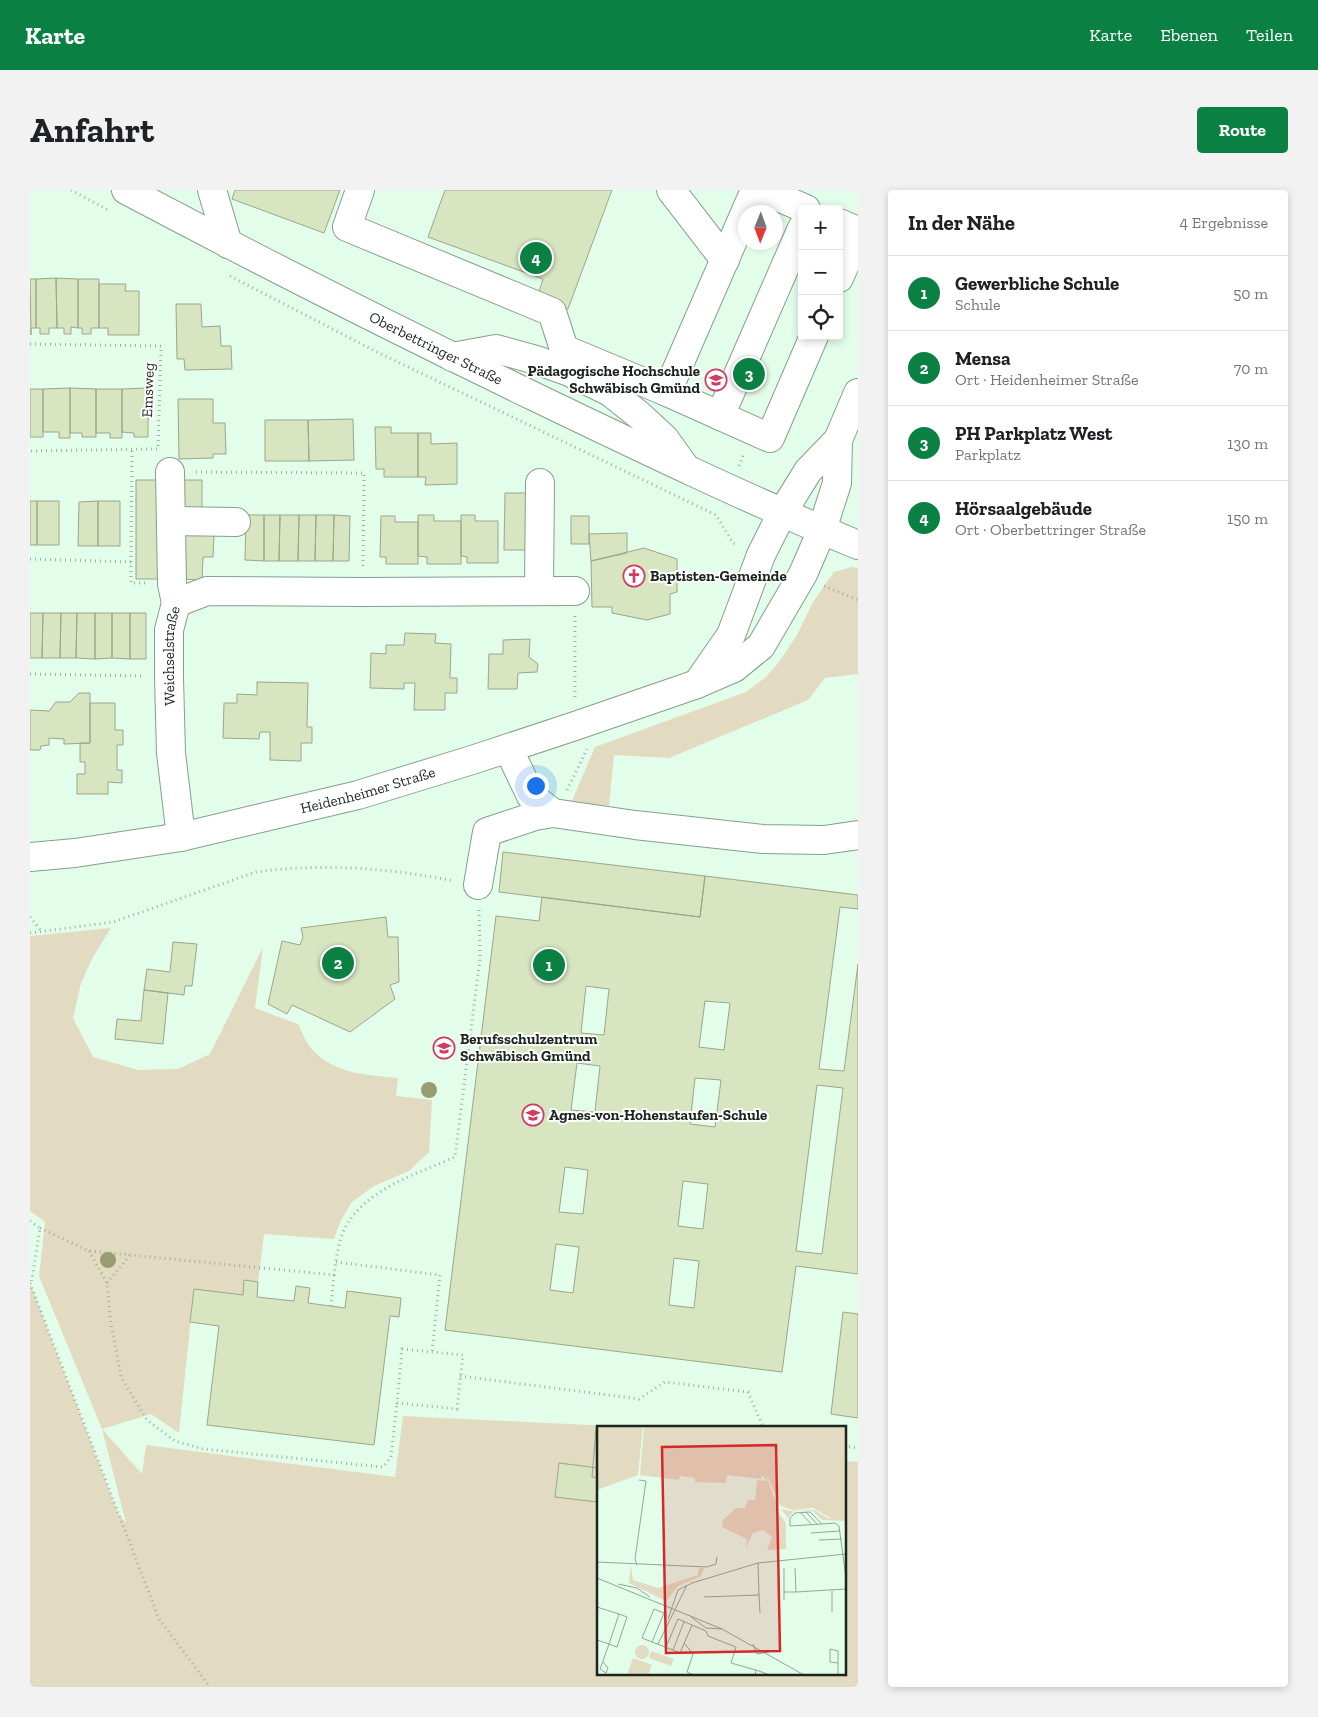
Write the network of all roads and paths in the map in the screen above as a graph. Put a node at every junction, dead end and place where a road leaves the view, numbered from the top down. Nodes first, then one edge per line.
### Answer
1 (71, 190) edge
2 (126, 190) edge
3 (212, 190) edge
4 (360, 190) edge
5 (671, 190) edge
6 (755, 190) edge
7 (762, 190) edge
8 (798, 206) edge
9 (110, 211) dead end
10 (843, 225) edge
11 (858, 231) edge
12 (858, 235) edge
13 (798, 237) edge
14 (228, 244) junction
15 (725, 260) junction
16 (843, 269) edge
17 (225, 274) dead end
18 (812, 340) edge
19 (30, 344) edge
20 (452, 357) junction
21 (667, 392) junction
22 (858, 394) edge
23 (720, 416) junction
24 (838, 440) junction
25 (132, 450) junction
26 (30, 451) edge
27 (164, 460) junction
28 (686, 468) junction
29 (540, 483) dead end
30 (782, 513) junction
31 (170, 521) junction
32 (236, 522) dead end
33 (822, 530) junction
34 (858, 545) edge
35 (761, 555) junction
36 (30, 559) edge
37 (131, 562) junction
38 (803, 574) junction
39 (539, 590) junction
40 (575, 591) joint
41 (362, 592) junction
42 (174, 593) junction
43 (858, 600) edge
44 (30, 674) edge
45 (169, 678) junction
46 (697, 684) junction
47 (575, 726) junction
48 (508, 748) junction
49 (553, 813) junction
50 (858, 835) edge
51 (181, 837) junction
52 (30, 857) edge
53 (478, 885) junction
54 (30, 917) edge
55 (42, 932) junction
56 (30, 933) edge
57 (30, 1221) edge
58 (40, 1228) junction
59 (88, 1251) junction
60 (130, 1255) junction
61 (336, 1262) junction
62 (334, 1275) junction
63 (107, 1283) junction
64 (30, 1286) edge
65 (331, 1306) dead end
66 (432, 1352) junction
67 (460, 1376) junction
68 (397, 1403) junction
69 (763, 1426) edge
70 (210, 1687) edge

1 - 9 path
2 - 14 street, Oberbettringer Straße
3 - 14 street
4 - 21 street
5 - 15 street
6 - 15 street
7 - 8 street
10 - 11 street
12 - 16 street
13 - 23 street
14 - 20 street, Oberbettringer Straße
15 - 21 street
17 - 35 path
18 - 23 street
19 - 27 path, Emsweg
20 - 28 street, Oberbettringer Straße
20 - 28 street
21 - 23 street
22 - 24 street
24 - 30 street
24 - 33 street, Heidenheimer Straße
25 - 26 path
25 - 27 path
25 - 37 path
27 - 31 street
27 - 41 path
28 - 30 street, Oberbettringer Straße
29 - 39 street
30 - 33 street, Oberbettringer Straße
30 - 35 street
31 - 32 street
31 - 42 street
33 - 34 street, Oberbettringer Straße
33 - 38 street, Heidenheimer Straße
35 - 46 street
36 - 37 path
37 - 42 path
38 - 43 path
38 - 46 street, Heidenheimer Straße
39 - 40 street, Weichselstraße
39 - 41 street, Weichselstraße
40 - 47 path
41 - 42 street, Weichselstraße
42 - 45 street, Weichselstraße
44 - 45 path
45 - 51 street, Weichselstraße
46 - 47 street, Heidenheimer Straße
47 - 48 street, Heidenheimer Straße
47 - 49 path
48 - 49 street
48 - 51 street, Heidenheimer Straße
49 - 50 street
49 - 53 street
51 - 52 street, Heidenheimer Straße
53 - 55 path
53 - 61 path
54 - 55 path
55 - 56 path
57 - 58 path
58 - 59 path
58 - 64 path
59 - 60 path
59 - 63 path
60 - 62 path
60 - 63 path
61 - 62 path
61 - 66 path
62 - 65 path
63 - 68 path
64 - 70 path
66 - 67 path
66 - 68 path
67 - 68 path
67 - 69 path

